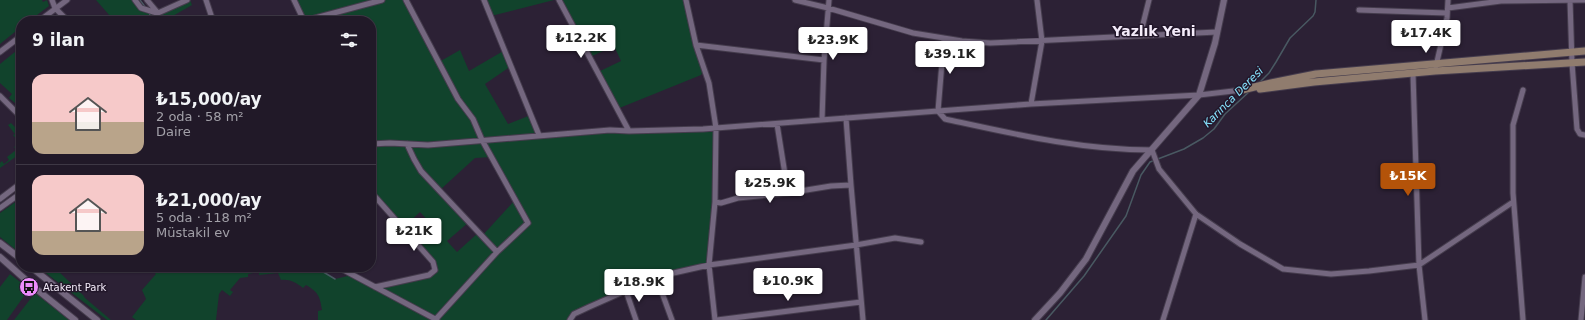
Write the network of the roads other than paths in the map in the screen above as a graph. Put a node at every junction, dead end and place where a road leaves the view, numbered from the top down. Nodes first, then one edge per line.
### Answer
1 (52, 0) edge
2 (67, 0) edge
3 (135, 0) edge
4 (147, 0) edge
5 (187, 0) edge
6 (206, 0) edge
7 (294, 0) edge
8 (382, 0) edge
9 (406, 0) edge
10 (484, 0) edge
11 (560, 0) edge
12 (686, 0) edge
13 (795, 0) edge
14 (830, 0) edge
15 (1037, 0) edge
16 (1149, 0) edge
17 (1224, 0) edge
18 (1448, 0) edge
19 (1585, 0) edge
20 (1501, 1) edge
21 (1570, 1) edge
22 (55, 8) junction
23 (828, 8) junction
24 (1359, 10) dead end
25 (1447, 10) junction
26 (158, 13) junction
27 (45, 16) edge
28 (63, 16) edge
29 (212, 16) edge
30 (302, 16) edge
31 (323, 16) edge
32 (1217, 32) junction
33 (1140, 36) junction
34 (944, 38) junction
35 (16, 40) edge
36 (1042, 41) junction
37 (696, 45) junction
38 (1585, 51) edge
39 (0, 52) edge
40 (1572, 52) junction
41 (824, 60) junction
42 (1572, 62) junction
43 (1585, 62) edge
44 (1436, 63) junction
45 (1435, 71) junction
46 (1413, 74) junction
47 (1269, 85) junction
48 (1242, 90) joint
49 (1523, 90) dead end
50 (1199, 95) junction
51 (0, 96) edge
52 (1031, 104) junction
53 (938, 111) junction
54 (16, 112) edge
55 (846, 118) junction
56 (822, 120) junction
57 (777, 124) junction
58 (716, 128) junction
59 (629, 130) junction
60 (539, 135) junction
61 (1585, 135) edge
62 (482, 140) junction
63 (376, 144) edge
64 (407, 144) junction
65 (1153, 153) junction
66 (851, 185) junction
67 (16, 187) edge
68 (788, 193) junction
69 (16, 197) edge
70 (376, 198) edge
71 (0, 199) edge
72 (715, 202) junction
73 (1513, 202) junction
74 (0, 208) edge
75 (1196, 214) junction
76 (921, 242) dead end
77 (0, 243) edge
78 (856, 245) junction
79 (497, 252) junction
80 (16, 255) edge
81 (0, 258) edge
82 (709, 265) junction
83 (1419, 265) junction
84 (16, 271) edge
85 (17, 272) edge
86 (37, 272) edge
87 (347, 272) edge
88 (1585, 277) edge
89 (657, 279) junction
90 (375, 287) junction
91 (626, 291) junction
92 (861, 302) junction
93 (76, 320) edge
94 (97, 320) edge
95 (436, 320) edge
96 (569, 320) edge
97 (636, 320) edge
98 (672, 320) edge
99 (716, 320) edge
100 (863, 320) edge
101 (1035, 320) edge
102 (1163, 320) edge
103 (1425, 320) edge
104 (1523, 320) edge
105 (1581, 320) edge

1 - 22 street
2 - 22 street
3 - 26 street
4 - 26 street
5 - 26 street
6 - 29 street
7 - 30 street
8 - 31 street
9 - 62 street
10 - 60 street
11 - 59 street
12 - 37 street
13 - 23 street
14 - 23 street
15 - 36 street
16 - 33 street
17 - 32 street
18 - 25 street
19 - 21 street
20 - 21 street
20 - 25 street
21 - 40 street
22 - 27 street
22 - 28 street
23 - 34 street
23 - 41 street
24 - 25 street
25 - 44 street
32 - 33 street
32 - 50 street
33 - 36 street
34 - 36 street
34 - 53 street
35 - 39 street
36 - 52 street
37 - 41 street
37 - 58 street
38 - 40 main road
40 - 42 street
40 - 44 main road
41 - 56 street
42 - 43 main road
42 - 45 main road
42 - 61 street
44 - 45 street
44 - 47 main road
45 - 46 main road
46 - 47 main road
46 - 83 street
47 - 48 main road
48 - 50 street
49 - 73 street
50 - 52 street
50 - 65 street
51 - 54 street
52 - 53 street
53 - 55 street
53 - 65 street
55 - 56 street
55 - 66 street
56 - 57 street
57 - 58 street
57 - 68 street
58 - 59 street
58 - 72 street
59 - 60 street
60 - 62 street
62 - 64 street
62 - 79 street
63 - 64 street
64 - 79 street
65 - 75 street
65 - 101 street
66 - 68 street
66 - 78 street
67 - 71 street
68 - 72 street
69 - 74 street
70 - 90 street
72 - 82 street
73 - 83 street
73 - 104 street
75 - 83 street
75 - 102 street
76 - 78 street
77 - 80 street
78 - 82 street
78 - 92 street
79 - 95 street
81 - 84 street
82 - 89 street
82 - 99 street
83 - 103 street
85 - 93 street
86 - 94 street
87 - 90 street
88 - 105 street
89 - 91 street
89 - 98 street
90 - 95 street
91 - 96 street
91 - 97 street
92 - 99 street
92 - 100 street

